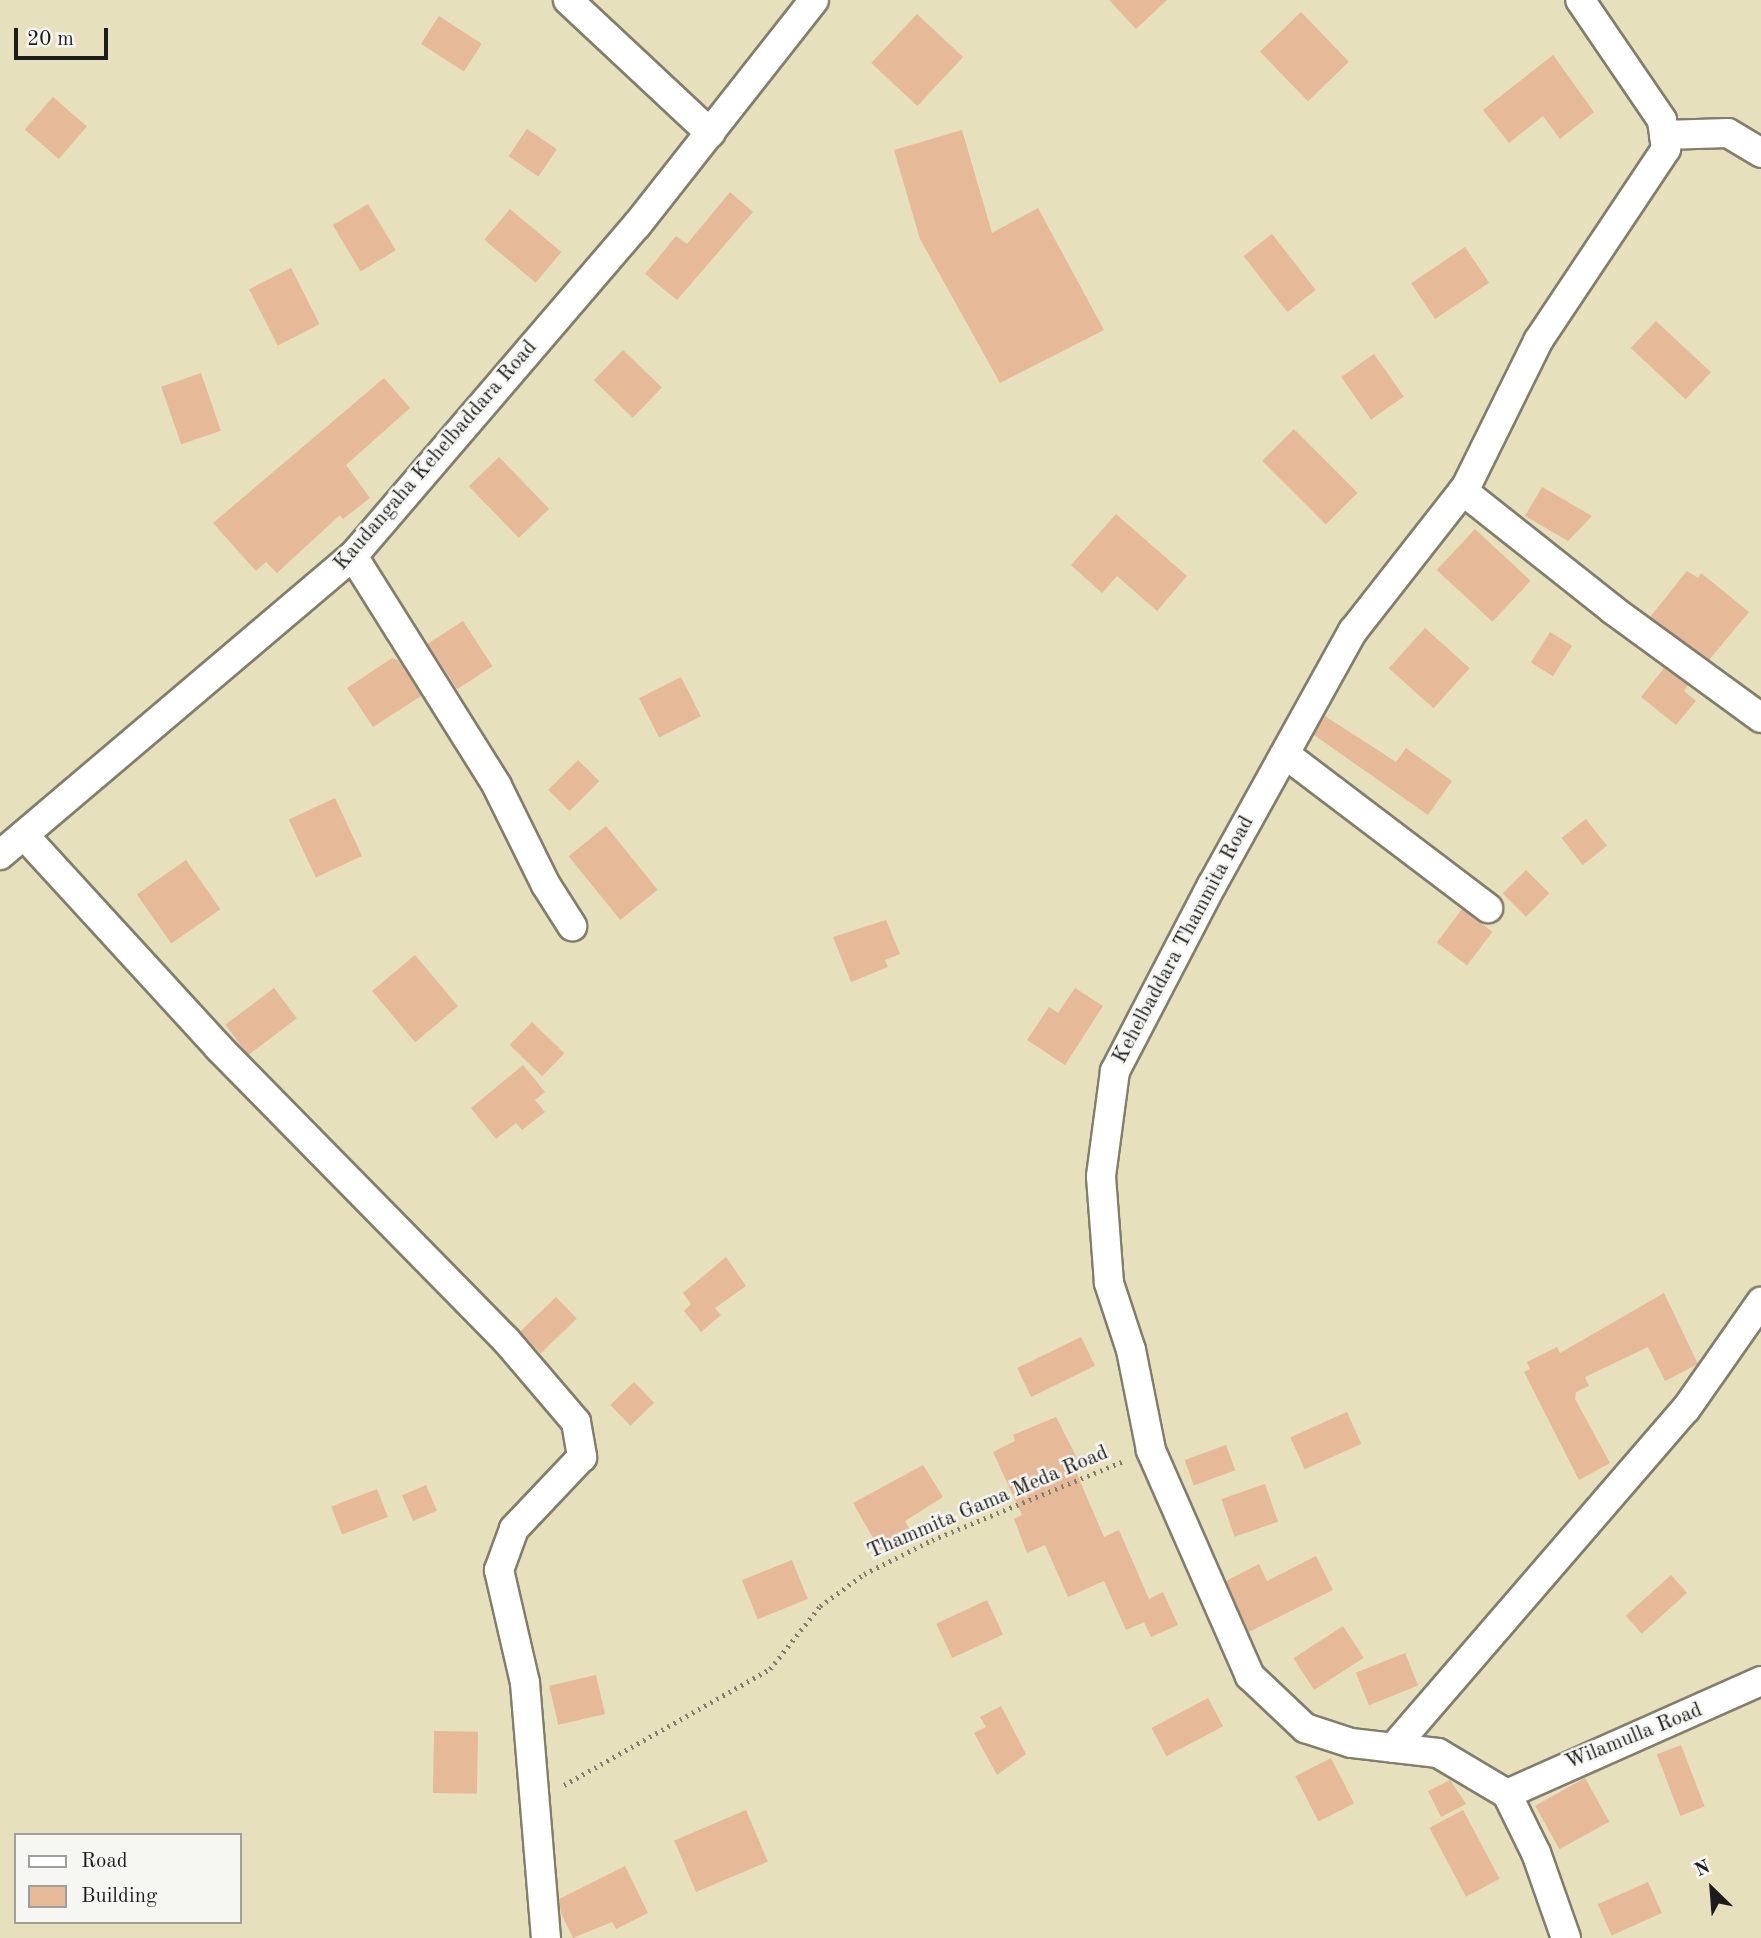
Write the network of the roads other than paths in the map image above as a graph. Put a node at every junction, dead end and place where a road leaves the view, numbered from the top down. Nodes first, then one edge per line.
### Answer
1 (568, 0) edge
2 (814, 0) edge
3 (1591, 4) edge
4 (710, 133) junction
5 (1664, 135) junction
6 (1761, 153) edge
7 (1463, 491) junction
8 (353, 556) junction
9 (1761, 718) edge
10 (1284, 754) junction
11 (24, 835) junction
12 (0, 855) edge
13 (1488, 908) dead end
14 (572, 926) dead end
15 (1761, 1302) edge
16 (1761, 1681) edge
17 (1393, 1748) junction
18 (1507, 1794) junction
19 (546, 1938) edge
20 (1566, 1938) edge

1 - 4 street
2 - 4 street, Kaudangaha Kehelbaddara Road
3 - 5 street
4 - 8 street, Kaudangaha Kehelbaddara Road
5 - 6 street
5 - 7 street, Kehelbaddara Thammita Road
7 - 9 street
7 - 10 street, Kehelbaddara Thammita Road
8 - 11 street, Kaudangaha Kehelbaddara Road
8 - 14 street
10 - 13 street
10 - 17 street, Kehelbaddara Thammita Road
11 - 12 street, Kaudangaha Kehelbaddara Road
11 - 19 street
15 - 17 street
16 - 18 street, Wilamulla Road
17 - 18 street, Kehelbaddara Thammita Road
18 - 20 street

